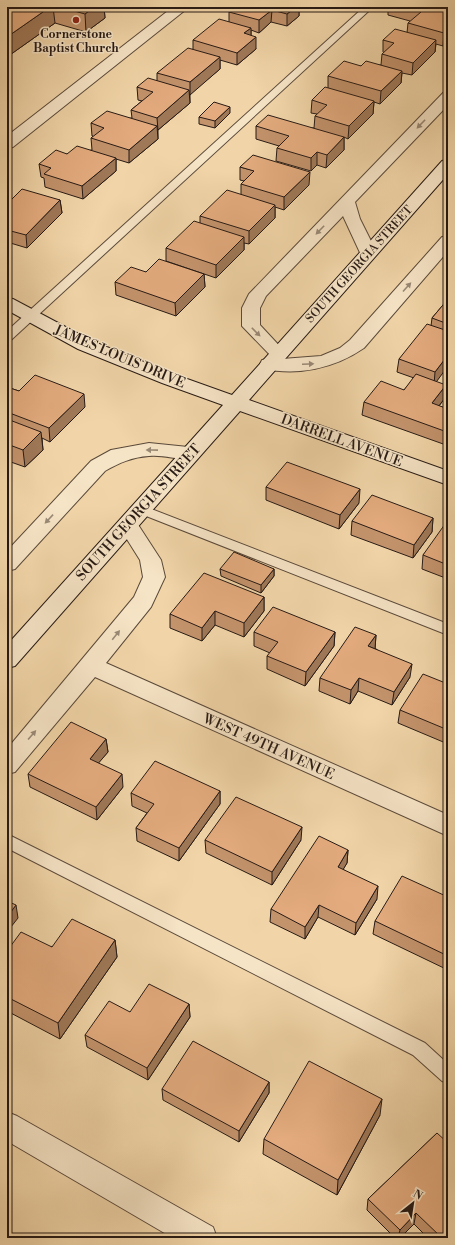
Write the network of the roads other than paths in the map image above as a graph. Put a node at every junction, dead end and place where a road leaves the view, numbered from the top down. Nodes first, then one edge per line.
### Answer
1 (182, 7) edge
2 (369, 7) edge
3 (448, 96) edge
4 (7, 144) edge
5 (448, 164) edge
6 (347, 202) junction
7 (448, 241) edge
8 (368, 253) junction
9 (7, 303) edge
10 (30, 316) junction
11 (7, 337) edge
12 (274, 359) junction
13 (236, 402) junction
14 (191, 453) junction
15 (448, 478) edge
16 (135, 517) junction
17 (7, 564) edge
18 (448, 630) edge
19 (7, 660) edge
20 (91, 666) junction
21 (7, 764) edge
22 (448, 826) edge
23 (7, 841) edge
24 (448, 1075) edge
25 (7, 1126) edge
26 (202, 1238) edge

1 - 4 street
2 - 10 lane
3 -> 6 street
5 - 8 street, SOUTH GEORGIA STREET
6 - 8 street
6 -> 12 street
12 -> 7 street
8 - 12 street, SOUTH GEORGIA STREET
9 - 10 street, JAMES LOUIS DRIVE
10 - 11 lane
10 - 13 street, JAMES LOUIS DRIVE
12 - 13 street, SOUTH GEORGIA STREET
13 - 14 street, SOUTH GEORGIA STREET
13 - 15 street, DARRELL AVENUE
14 - 16 street, SOUTH GEORGIA STREET
14 -> 17 street
16 - 18 lane
16 - 19 street, SOUTH GEORGIA STREET
20 -> 16 street
21 -> 20 street
20 - 22 street, WEST 49TH AVENUE
23 - 24 lane
25 - 26 street

